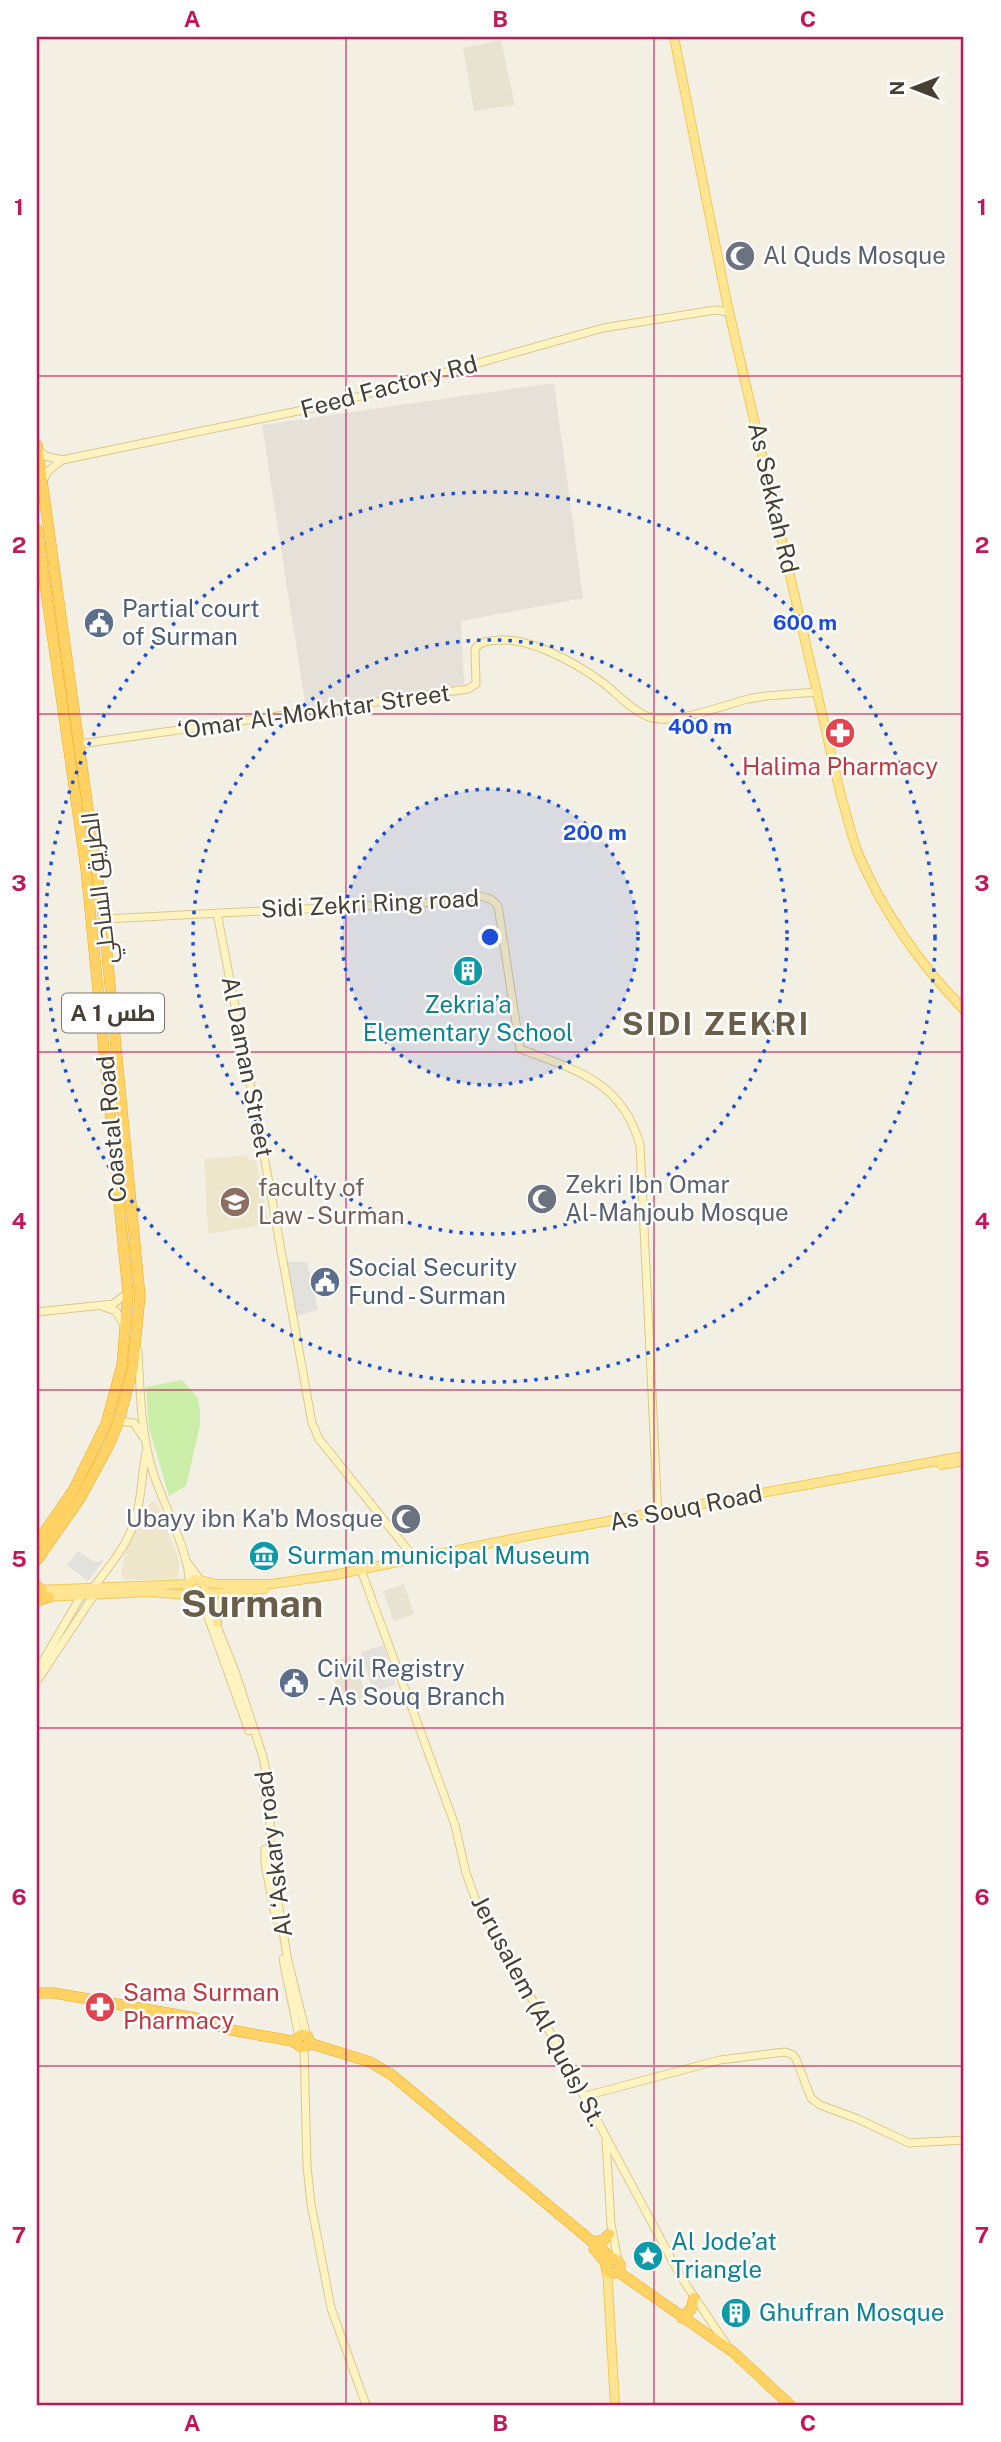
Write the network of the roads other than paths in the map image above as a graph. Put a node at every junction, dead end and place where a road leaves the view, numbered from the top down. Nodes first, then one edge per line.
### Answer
1 (674, 37) edge
2 (728, 307) junction
3 (37, 445) edge
4 (62, 460) junction
5 (43, 481) junction
6 (37, 529) edge
7 (818, 692) junction
8 (80, 744) junction
9 (217, 913) junction
10 (104, 919) junction
11 (964, 1010) edge
12 (116, 1044) junction
13 (104, 1046) junction
14 (128, 1293) junction
15 (100, 1306) junction
16 (37, 1312) edge
17 (125, 1330) junction
18 (137, 1333) junction
19 (119, 1421) junction
20 (147, 1447) junction
21 (964, 1456) edge
22 (964, 1461) edge
23 (658, 1516) junction
24 (37, 1544) edge
25 (405, 1549) junction
26 (415, 1559) junction
27 (37, 1560) edge
28 (185, 1560) junction
29 (399, 1562) junction
30 (362, 1572) junction
31 (201, 1581) junction
32 (188, 1583) junction
33 (234, 1591) junction
34 (82, 1592) junction
35 (94, 1592) junction
36 (40, 1594) edge
37 (197, 1596) junction
38 (216, 1623) junction
39 (37, 1671) edge
40 (37, 1681) edge
41 (37, 1991) edge
42 (304, 2042) junction
43 (585, 2096) junction
44 (606, 2137) junction
45 (964, 2140) edge
46 (569, 2224) junction
47 (610, 2229) junction
48 (592, 2242) junction
49 (612, 2264) junction
50 (694, 2298) junction
51 (682, 2318) junction
52 (733, 2353) junction
53 (366, 2405) edge
54 (615, 2405) edge
55 (790, 2405) edge

1 - 2 main road, As Sekkah Rd
2 - 4 street, Feed Factory Rd
2 - 7 main road, As Sekkah Rd
3 - 4 street
3 - 5 highway, الطريق الساحلي / A 1 طس
4 - 5 street
5 - 8 highway, الطريق الساحلي / A 1 طس
6 - 13 highway, Coastal Road / A 1 طس
7 - 8 street, ‘Omar Al-Mokhtar Street
7 - 11 main road, As Sekkah Rd
8 - 10 highway, الطريق الساحلي / A 1 طس
9 - 10 street, Sidi Zekri Ring road
9 - 23 street, Sidi Zekri Ring road
9 - 25 street, Al Daman Street
10 - 12 highway, الطريق الساحلي / A 1 طس
12 - 13 highway
12 - 18 highway, الطريق الساحلي / A 1 طس
13 - 14 highway, Coastal Road / A 1 طس
14 - 15 street
14 - 17 highway, Coastal Road / A 1 طس
15 - 16 street
15 - 17 street
17 - 24 highway, Coastal Road / A 1 طس
18 - 19 highway, الطريق الساحلي / A 1 طس
18 - 20 street
19 - 20 street
19 - 27 highway, الطريق الساحلي / A 1 طس
20 - 28 street
20 - 35 street
21 - 23 main road, As Souq Road
22 - 23 main road, As Souq Road
23 - 26 main road, As Souq Road
23 - 30 main road, As Souq Road
25 - 26 street, Al Daman Street
25 - 29 street
26 - 29 main road, As Souq Road
28 - 31 street
28 - 32 street
29 - 30 main road, As Souq Road
30 - 31 main road, As Souq Road
30 - 33 main road, As Souq Road
30 - 43 street, Jerusalem (Al Quds) St.
31 - 32 main road
31 - 37 main road
32 - 35 main road, As Souq Road
32 - 37 main road
33 - 37 main road, As Souq Road
33 - 38 main road
34 - 35 main road, As Souq Road
34 - 36 main road, As Souq Road
34 - 39 street
35 - 37 main road, As Souq Road
35 - 40 street
37 - 38 street, Al ‘Askary road
37 - 42 street, Al ‘Askary road
38 - 42 street, Al ‘Askary road
41 - 42 highway
42 - 46 highway
42 - 53 street
43 - 44 street, Jerusalem (Al Quds) St.
43 - 45 street
44 - 47 street
44 - 50 street, Jerusalem (Al Quds) St.
46 - 48 highway
46 - 49 highway
47 - 48 highway
47 - 49 street
47 - 49 street
48 - 49 highway
49 - 51 highway
49 - 54 main road
50 - 51 highway
50 - 52 street, Jerusalem (Al Quds) St.
51 - 52 highway
52 - 55 highway

